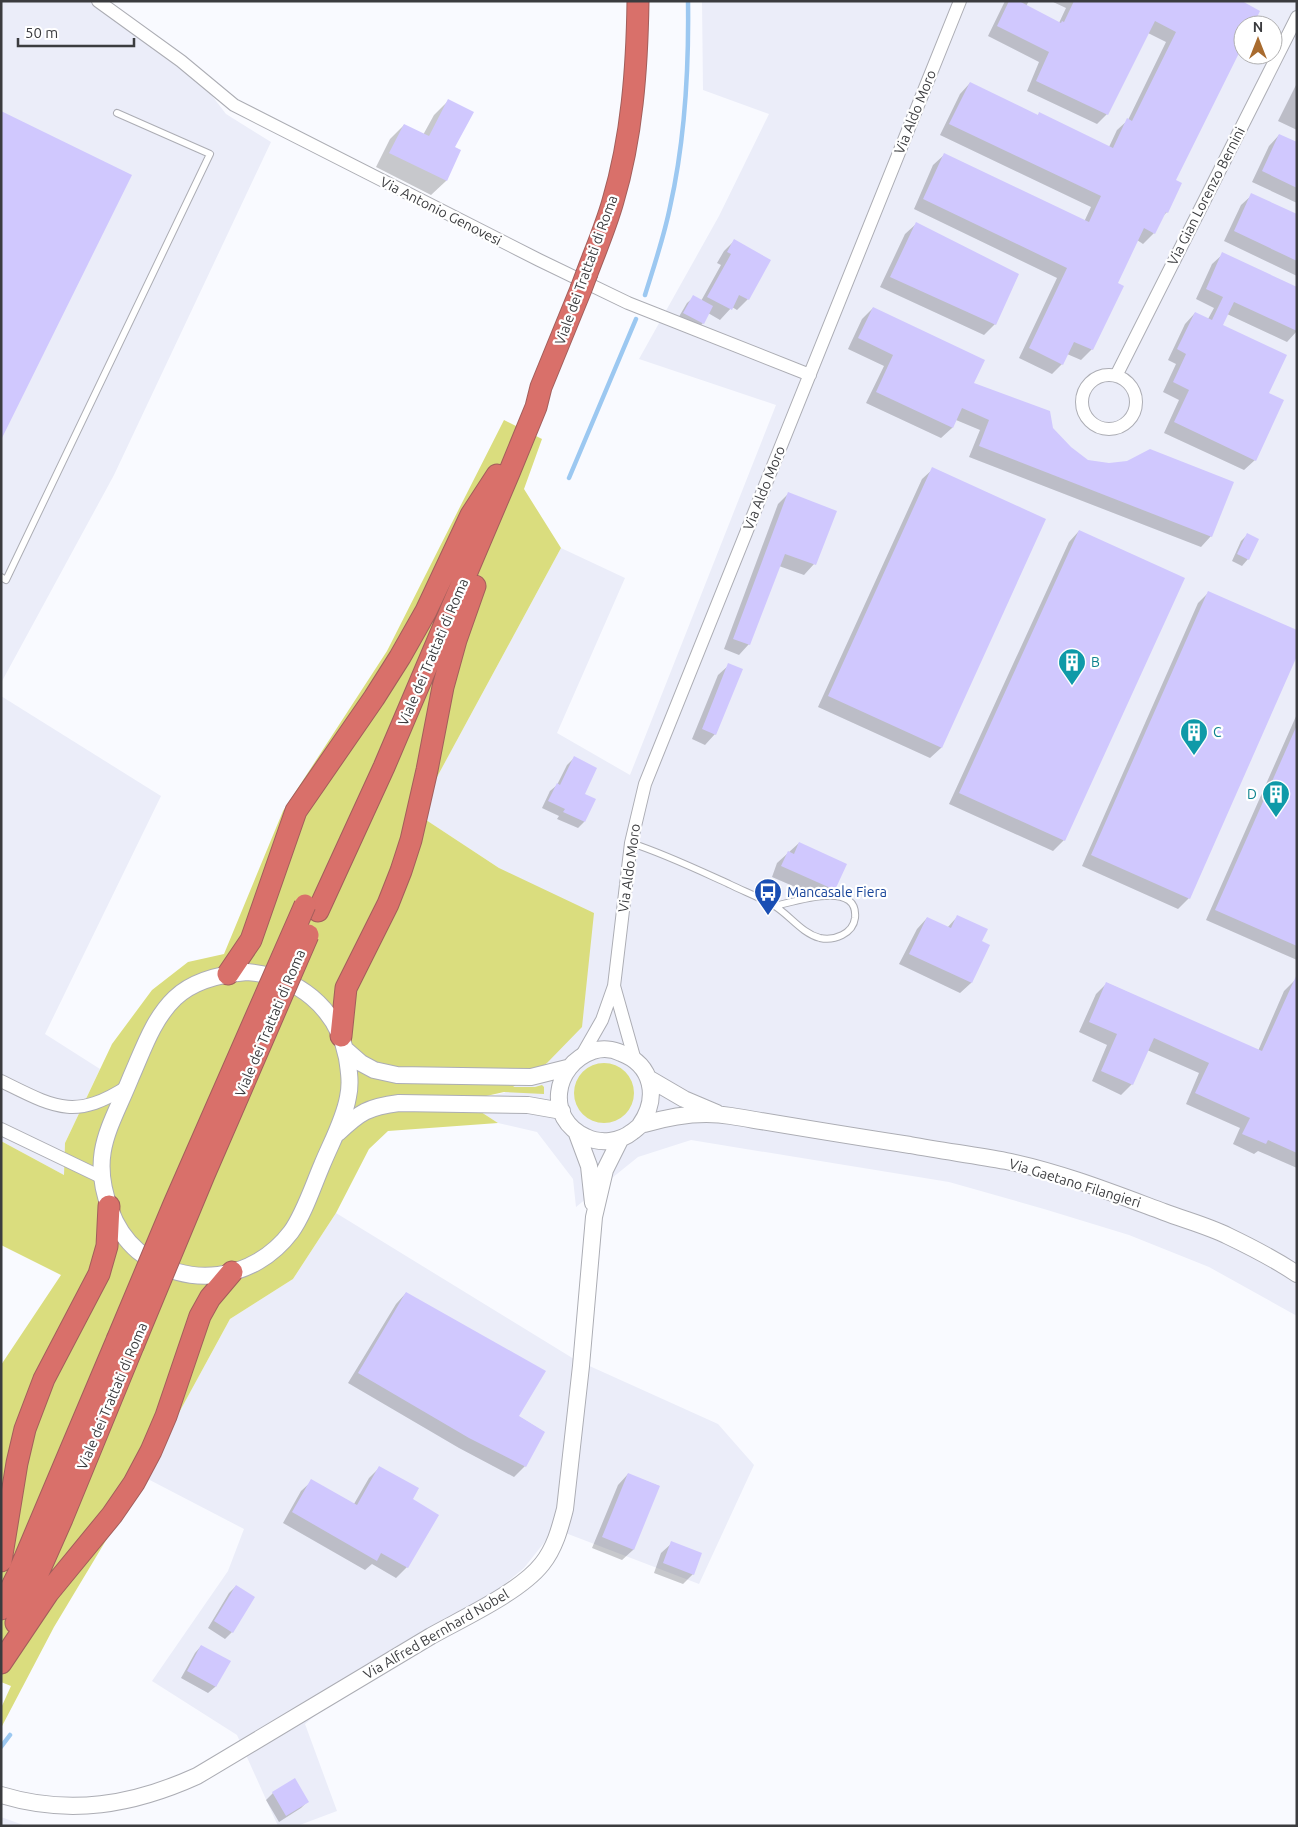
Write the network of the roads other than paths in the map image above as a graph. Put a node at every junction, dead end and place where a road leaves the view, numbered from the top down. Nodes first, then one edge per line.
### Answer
1 (98, 1) edge
2 (638, 1) edge
3 (960, 1) edge
4 (1297, 17) edge
5 (117, 113) dead end
6 (810, 375) junction
7 (1116, 376) junction
8 (505, 472) junction
9 (1, 577) edge
10 (631, 843) junction
11 (775, 906) junction
12 (228, 974) junction
13 (614, 986) junction
14 (343, 1042) junction
15 (582, 1055) junction
16 (634, 1058) junction
17 (567, 1068) junction
18 (648, 1078) junction
19 (1, 1081) edge
20 (128, 1086) junction
21 (562, 1111) junction
22 (722, 1114) junction
23 (640, 1125) junction
24 (1, 1129) edge
25 (576, 1131) junction
26 (334, 1136) junction
27 (621, 1138) junction
28 (101, 1177) junction
29 (109, 1206) junction
30 (594, 1217) junction
31 (1295, 1269) edge
32 (232, 1272) junction
33 (125, 1343) junction
34 (1, 1561) edge
35 (1, 1609) edge
36 (1, 1661) edge
37 (1, 1795) edge

1 - 6 street, Via Antonio Genovesi
2 - 8 highway, Viale dei Trattati di Roma
3 - 6 street, Via Aldo Moro
4 - 7 street, Via Gian Lorenzo Bernini
5 - 9 lane
6 - 10 street, Via Aldo Moro
7 - 7 street
8 - 12 highway
8 - 14 highway
8 - 33 highway, Viale dei Trattati di Roma, bridge
10 - 11 lane
10 - 13 street, Via Aldo Moro
11 - 11 lane
12 - 14 street
12 - 20 street
13 - 15 street, Via Aldo Moro
13 - 16 street, Via Aldo Moro
14 - 17 street
14 - 26 street
15 - 16 street
15 - 17 street
16 - 18 street
17 - 21 street
18 - 22 street, Via Gaetano Filangieri
18 - 23 street
19 - 20 street
20 - 28 street
21 - 25 street
21 - 26 street
22 - 23 street, Via Gaetano Filangieri
22 - 31 street, Via Gaetano Filangieri
23 - 27 street
24 - 28 street
25 - 27 street
25 - 30 street, Via Alfred Bernhard Nobel
26 - 32 street
27 - 30 street, Via Alfred Bernhard Nobel
28 - 29 street
29 - 32 street
29 - 34 highway
30 - 37 street, Via Alfred Bernhard Nobel
32 - 36 highway
33 - 35 highway, Viale dei Trattati di Roma
33 - 36 highway, Viale dei Trattati di Roma

